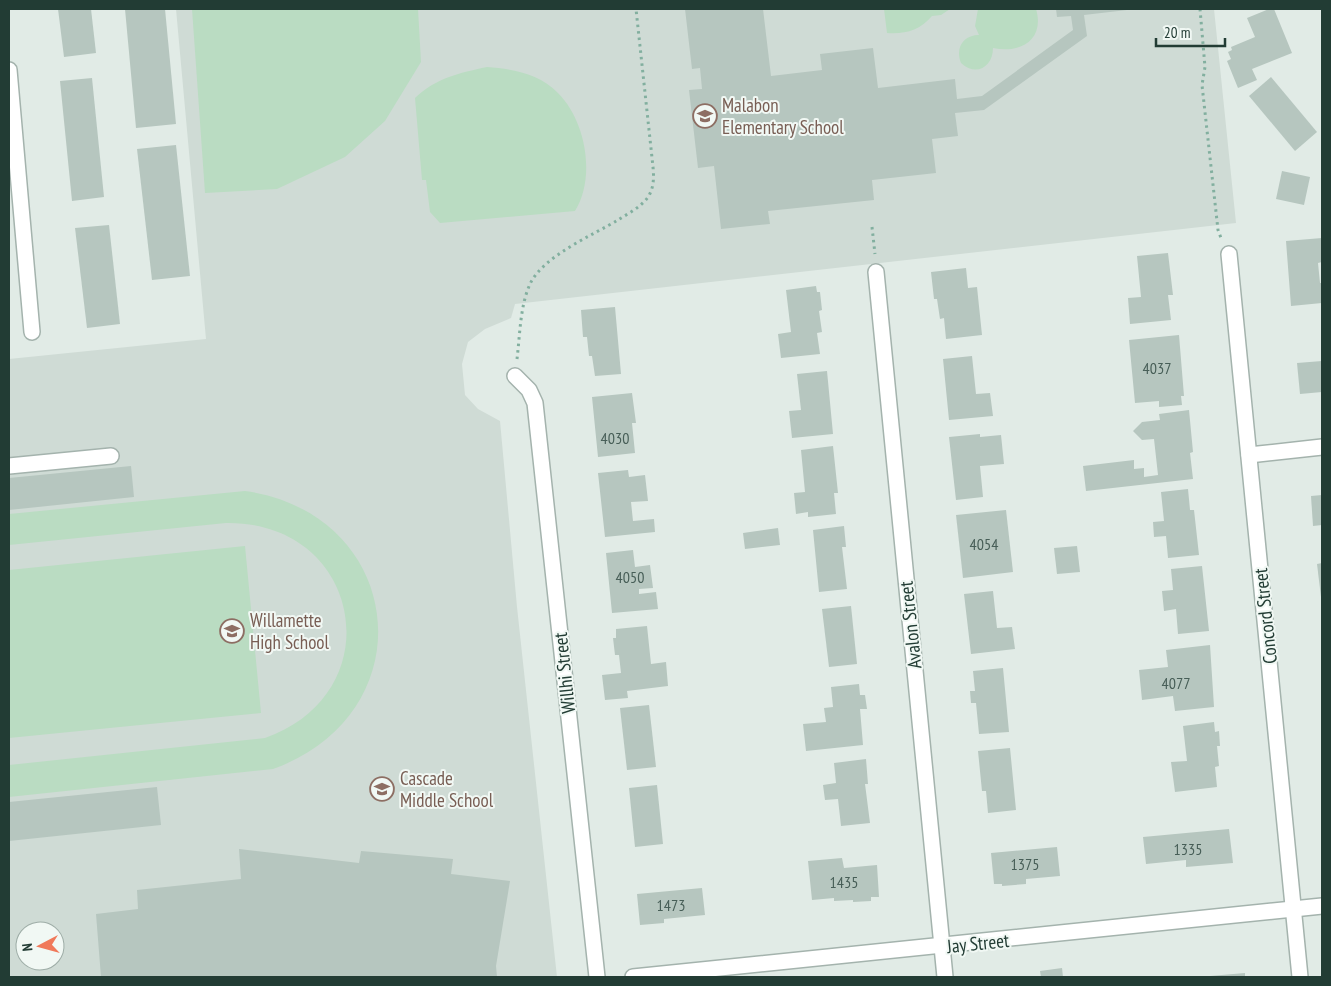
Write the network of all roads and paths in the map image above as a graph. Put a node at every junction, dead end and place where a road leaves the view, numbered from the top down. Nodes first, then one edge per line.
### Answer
1 (636, 9) edge
2 (1200, 9) edge
3 (9, 70) edge
4 (872, 227) dead end
5 (1229, 254) joint
6 (876, 272) joint
7 (32, 332) dead end
8 (515, 376) joint
9 (1322, 447) edge
10 (1249, 455) junction
11 (111, 456) dead end
12 (9, 466) edge
13 (1322, 906) edge
14 (1294, 909) junction
15 (942, 946) junction
16 (597, 977) edge
17 (633, 977) edge
18 (944, 977) edge
19 (1300, 977) edge

1 - 8 path
2 - 5 path
3 - 7 street
4 - 6 path
5 - 10 street, Concord Street
6 - 15 street, Avalon Street
8 - 16 street, Willhi Street
9 - 10 street
10 - 14 street, Concord Street
11 - 12 street
13 - 14 street, Jay Street
14 - 15 street, Jay Street
14 - 19 street, Concord Street
15 - 17 street, Jay Street
15 - 18 street, Avalon Street

